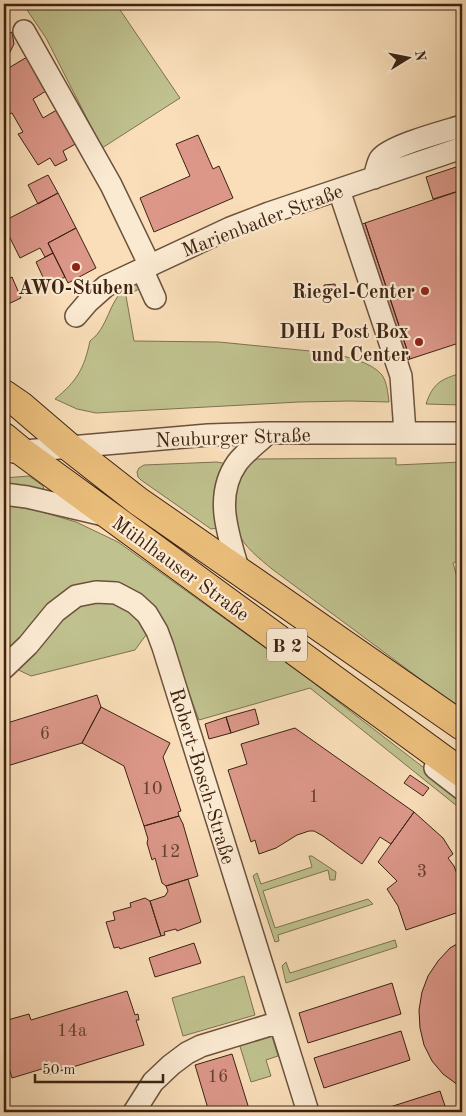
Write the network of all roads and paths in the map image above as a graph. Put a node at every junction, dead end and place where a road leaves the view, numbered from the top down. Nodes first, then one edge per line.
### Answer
1 (24, 31) dead end
2 (462, 126) edge
3 (462, 148) edge
4 (374, 178) junction
5 (339, 190) junction
6 (146, 267) junction
7 (156, 298) dead end
8 (76, 316) dead end
9 (4, 394) edge
10 (268, 433) junction
11 (405, 433) junction
12 (462, 433) edge
13 (10, 447) edge
14 (69, 447) junction
15 (4, 494) edge
16 (111, 517) junction
17 (239, 572) junction
18 (4, 668) edge
19 (462, 726) edge
20 (400, 727) junction
21 (462, 773) edge
22 (462, 789) edge
23 (280, 1022) junction
24 (134, 1112) edge
25 (308, 1112) edge

1 - 6 street
2 - 4 street
3 - 4 street, Marienbader Straße
4 - 5 street, Marienbader Straße
5 - 6 street, Marienbader Straße
5 - 11 street
6 - 7 street
6 - 8 street, Marienbader Straße
9 - 14 main road, B 2
10 - 11 street, Neuburger Straße
10 - 14 street, Neuburger Straße
10 - 17 street
11 - 12 street, Neuburger Straße
13 - 14 street, Neuburger Straße
13 - 16 main road, Mühlhauser Straße / B 2
14 - 17 main road, Mühlhauser Straße / B 2
15 - 16 street
16 - 20 main road, Mühlhauser Straße / B 2
17 - 19 main road, Mühlhauser Straße / B 2
18 - 23 street, Robert-Bosch-Straße
20 - 21 main road, Mühlhauser Straße / B 2
20 - 22 street
23 - 24 street
23 - 25 street, Robert-Bosch-Straße

